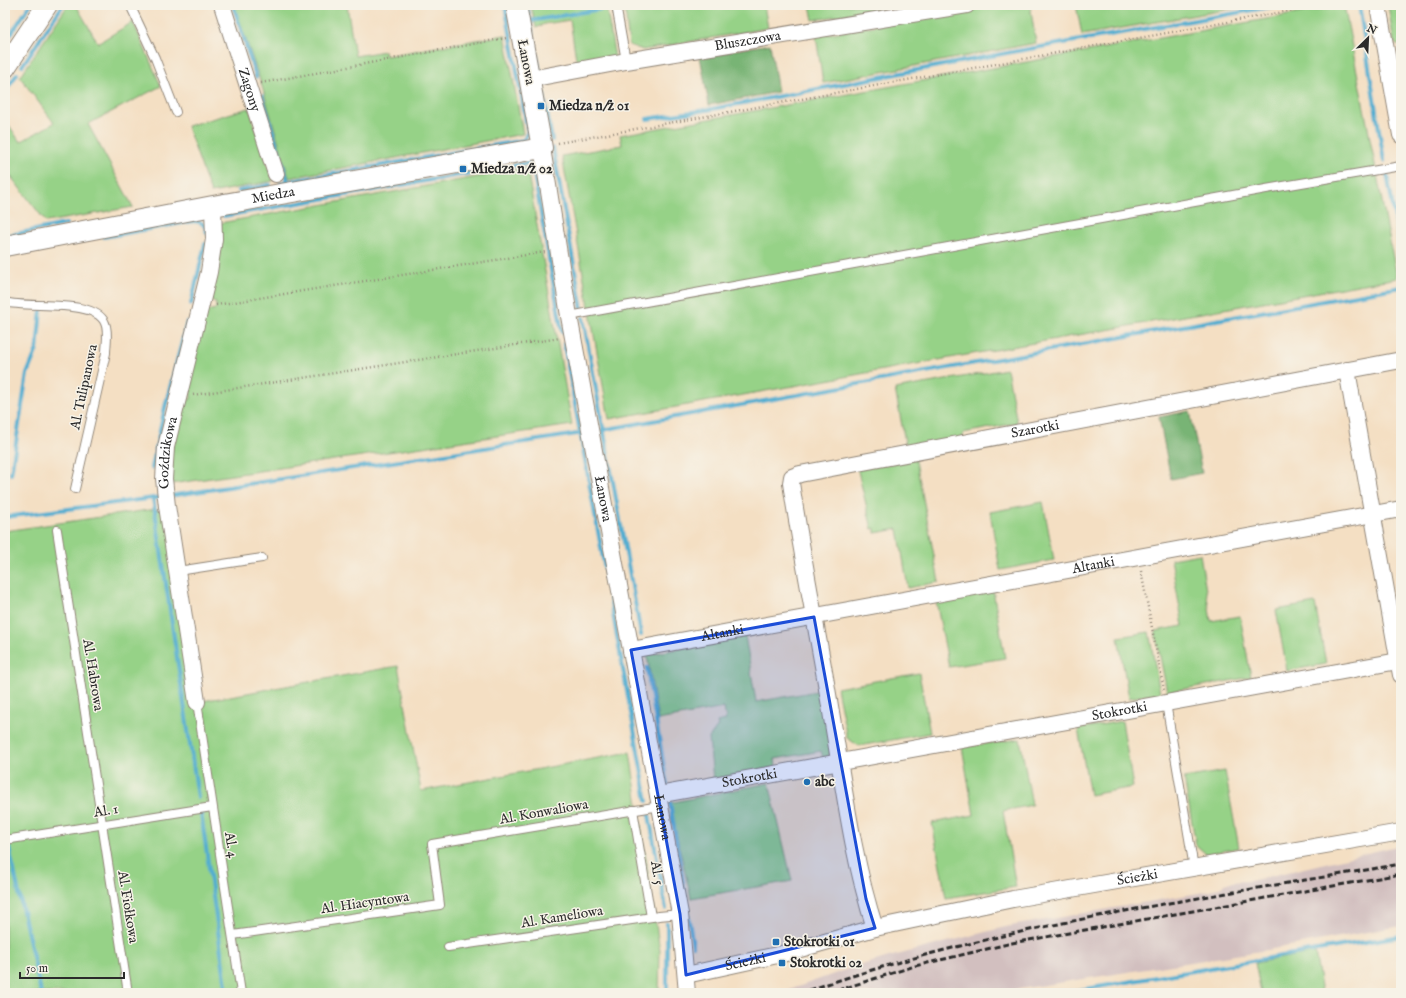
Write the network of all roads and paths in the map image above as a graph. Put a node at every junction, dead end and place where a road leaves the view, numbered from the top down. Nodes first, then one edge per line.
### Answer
1 (47, 5) edge
2 (130, 5) edge
3 (222, 5) edge
4 (516, 5) edge
5 (616, 5) edge
6 (967, 5) edge
7 (1322, 5) edge
8 (1378, 5) edge
9 (505, 38) dead end
10 (626, 61) junction
11 (1395, 63) edge
12 (5, 68) edge
13 (530, 79) junction
14 (260, 83) dead end
15 (176, 112) dead end
16 (1401, 134) edge
17 (551, 146) junction
18 (1401, 166) edge
19 (276, 174) dead end
20 (213, 206) junction
21 (5, 246) edge
22 (559, 250) junction
23 (5, 302) edge
24 (202, 305) junction
25 (569, 316) junction
26 (573, 336) junction
27 (1396, 361) dead end
28 (1347, 370) junction
29 (179, 396) junction
30 (75, 489) dead end
31 (1401, 509) edge
32 (1373, 514) junction
33 (57, 530) dead end
34 (1138, 557) junction
35 (262, 558) dead end
36 (178, 571) junction
37 (814, 617) junction
38 (631, 650) junction
39 (1400, 668) edge
40 (197, 702) joint
41 (1166, 702) junction
42 (840, 761) junction
43 (659, 801) junction
44 (212, 808) junction
45 (633, 810) junction
46 (102, 825) junction
47 (1401, 832) edge
48 (5, 840) edge
49 (432, 844) joint
50 (1194, 868) junction
51 (680, 914) junction
52 (651, 917) junction
53 (875, 928) junction
54 (233, 935) junction
55 (448, 947) dead end
56 (686, 975) junction
57 (128, 993) edge
58 (241, 993) edge
59 (687, 993) edge

1 - 12 street
2 - 15 lane
3 - 19 street, Zagony
4 - 13 street, Łanowa
5 - 10 lane
6 - 10 street, Bluszczowa
7 - 17 path
8 - 11 street
9 - 14 path
10 - 13 street, Bluszczowa
11 - 16 street
13 - 17 street, Łanowa
17 - 20 street, Miedza
17 - 22 street, Łanowa
18 - 25 lane
20 - 21 street, Miedza
20 - 24 street, Goździkowa
22 - 24 path
22 - 25 street, Łanowa
23 - 30 lane, Al. Tulipanowa
24 - 29 street, Goździkowa
25 - 26 street, Łanowa
26 - 29 path
26 - 38 street, Łanowa
27 - 28 street, Szarotki
28 - 32 street
28 - 37 street, Szarotki
29 - 36 street, Goździkowa
31 - 32 street, Altanki
32 - 34 street, Altanki
32 - 39 street, Stokrotki
33 - 46 lane, Al. Habrowa
34 - 37 street, Altanki
34 - 41 path
35 - 36 lane
36 - 40 street, Goździkowa
37 - 38 street, Altanki
37 - 42 street
38 - 43 street, Łanowa
39 - 41 street, Stokrotki
40 - 44 lane, Al. 4
41 - 42 street, Stokrotki
41 - 50 lane
42 - 43 street, Stokrotki
42 - 53 street
43 - 45 lane, Al. Konwaliowa
43 - 51 street, Łanowa
44 - 46 lane, Al. 1
44 - 54 lane, Al. 4
45 - 49 lane, Al. Konwaliowa
45 - 52 lane, Al. 5
46 - 48 lane, Al. 1
46 - 57 lane, Al. Fiołkowa
47 - 50 street, Ścieżki
49 - 54 lane, Al. Hiacyntowa
50 - 53 street, Ścieżki
51 - 52 lane, Al. Kameliowa
51 - 56 street, Łanowa
52 - 55 lane, Al. Kameliowa
53 - 56 street, Ścieżki
54 - 58 lane, Al. 4
56 - 59 street, Łanowa

